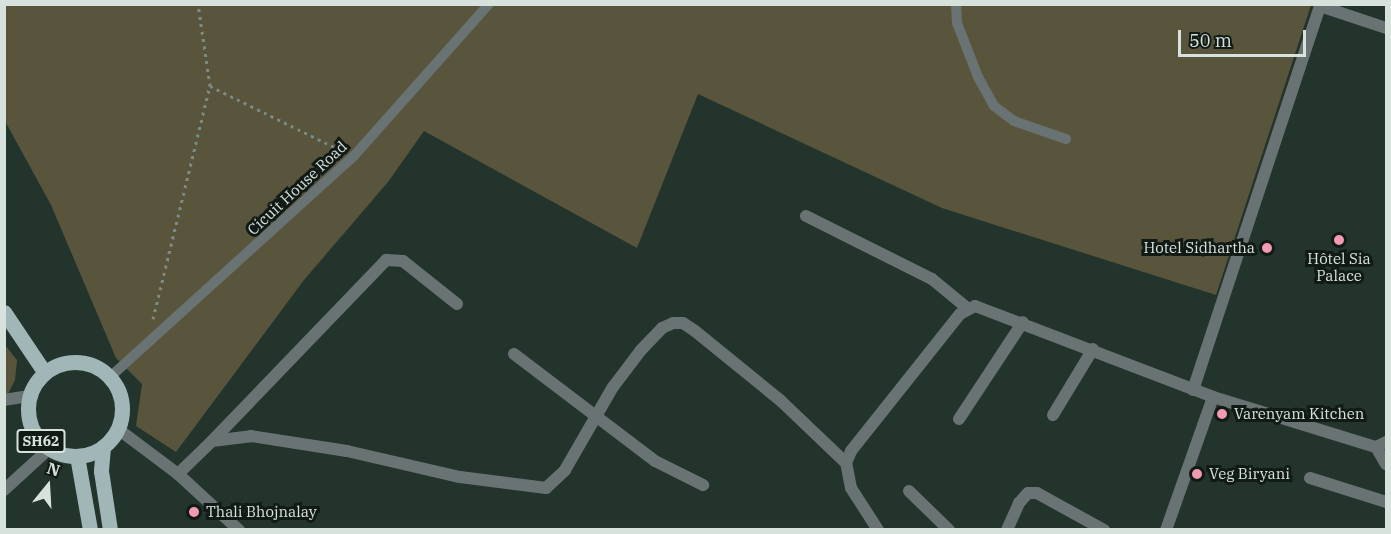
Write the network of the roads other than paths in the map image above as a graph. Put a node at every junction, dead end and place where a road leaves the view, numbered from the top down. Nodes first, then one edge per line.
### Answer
1 (489, 4) edge
2 (956, 4) edge
3 (1320, 5) edge
4 (1386, 28) edge
5 (1066, 138) dead end
6 (806, 216) dead end
7 (456, 304) dead end
8 (967, 308) junction
9 (4, 312) edge
10 (1023, 322) junction
11 (1093, 349) junction
12 (514, 354) dead end
13 (45, 373) junction
14 (110, 377) junction
15 (1193, 390) junction
16 (30, 396) junction
17 (1213, 396) junction
18 (4, 400) edge
19 (1053, 415) dead end
20 (594, 417) junction
21 (959, 419) dead end
22 (118, 429) junction
23 (212, 441) junction
24 (1381, 445) edge
25 (103, 447) junction
26 (50, 448) junction
27 (77, 456) junction
28 (846, 463) junction
29 (1386, 465) edge
30 (178, 474) junction
31 (1310, 478) dead end
32 (703, 485) dead end
33 (4, 490) edge
34 (909, 490) dead end
35 (1386, 502) edge
36 (90, 530) edge
37 (110, 530) edge
38 (239, 530) edge
39 (878, 530) edge
40 (949, 530) edge
41 (1007, 530) edge
42 (1104, 530) edge
43 (1166, 530) edge

1 - 14 lane, Cicuit House Road
2 - 5 lane
3 - 4 street
3 - 15 street
6 - 8 street
7 - 23 street
8 - 10 street
8 - 28 street
9 - 13 main road
10 - 11 street
10 - 21 street
11 - 15 street
11 - 19 street
12 - 20 street
13 - 14 main road
13 - 16 main road
14 - 22 main road
15 - 17 street
16 - 18 street
16 - 26 main road, SH62
17 - 24 street
17 - 43 street
20 - 23 street
20 - 28 street
20 - 32 street
22 - 25 main road
22 - 30 street
23 - 30 street
24 - 29 street
25 - 27 main road, SH62
25 - 37 main road
26 - 27 main road, SH62
26 - 33 street
27 - 36 main road, SH62
28 - 39 street
30 - 38 street
31 - 35 street
34 - 40 street
41 - 42 street

